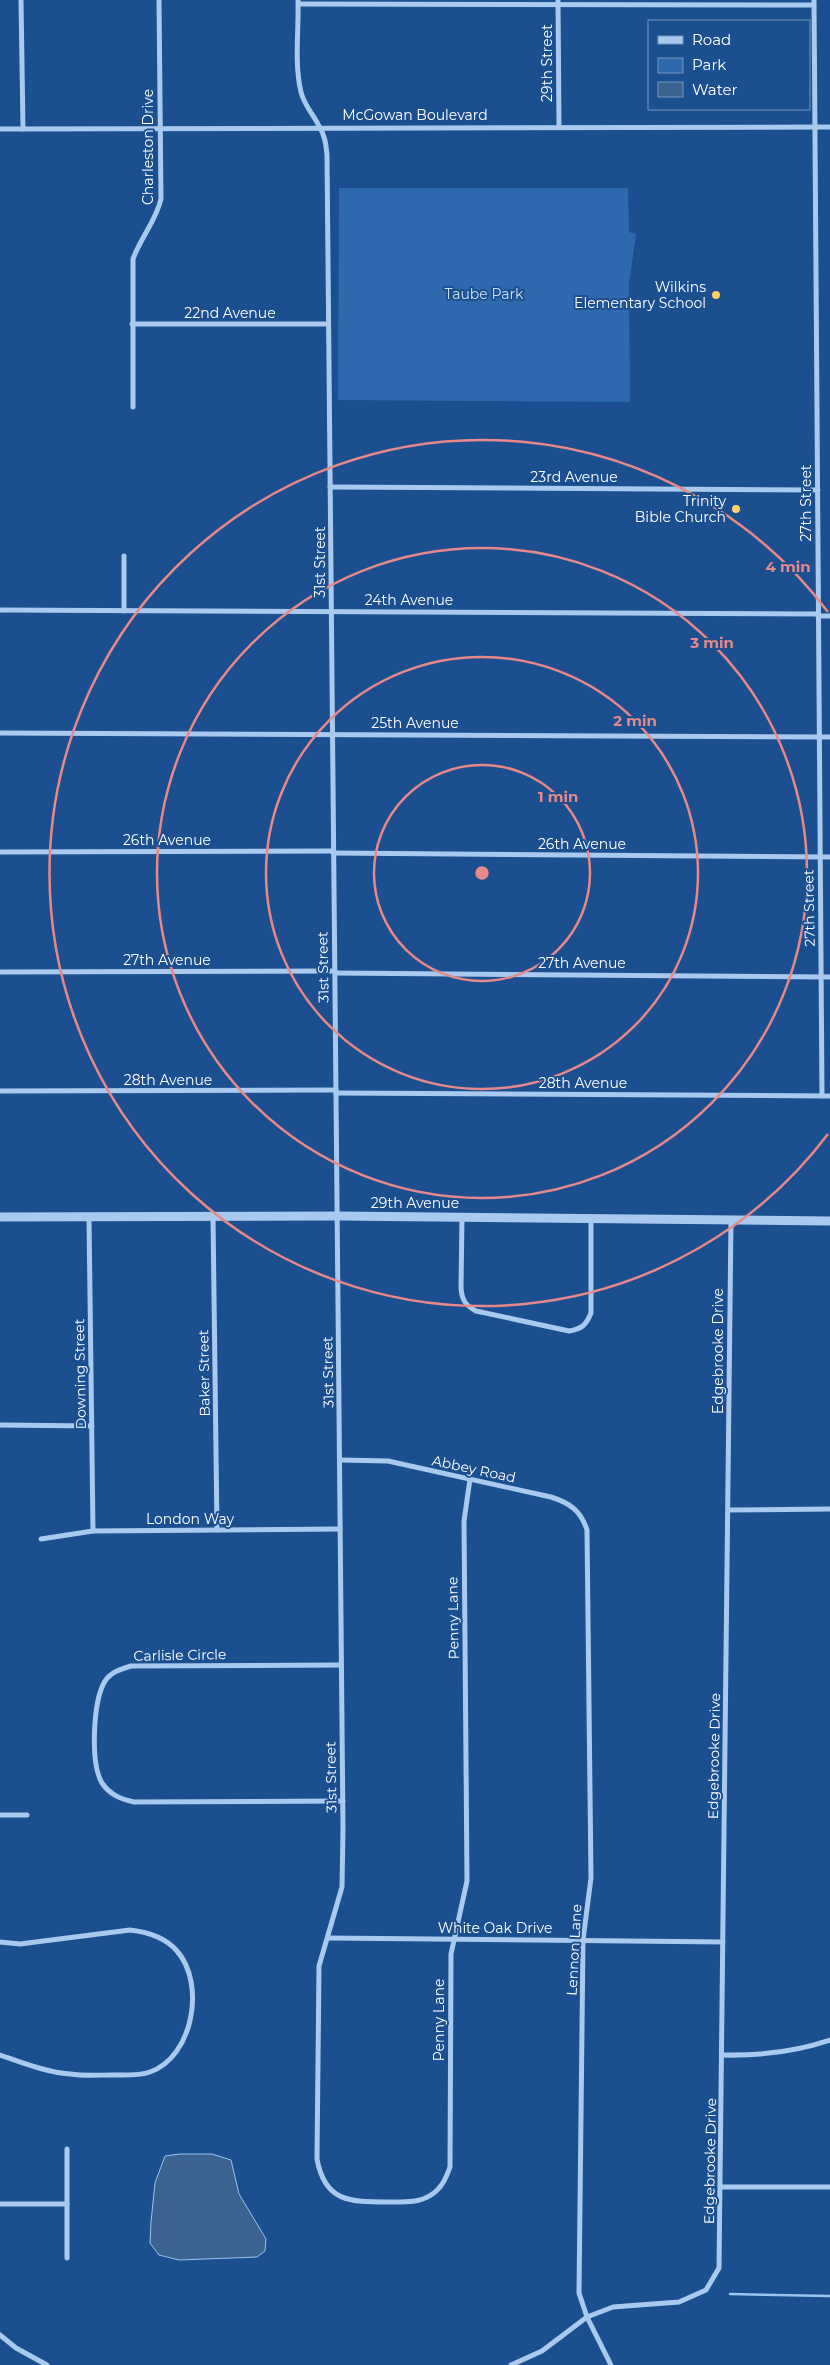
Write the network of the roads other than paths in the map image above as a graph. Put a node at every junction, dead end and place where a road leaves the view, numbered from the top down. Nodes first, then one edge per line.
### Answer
1 (21, 0) edge
2 (159, 0) edge
3 (298, 2) edge
4 (558, 2) edge
5 (814, 2) edge
6 (320, 126) junction
7 (559, 126) junction
8 (830, 127) edge
9 (0, 128) edge
10 (23, 128) junction
11 (814, 128) junction
12 (159, 129) junction
13 (132, 324) junction
14 (328, 324) junction
15 (132, 407) dead end
16 (330, 487) junction
17 (818, 490) junction
18 (124, 556) dead end
19 (0, 610) edge
20 (124, 611) junction
21 (331, 611) junction
22 (818, 615) junction
23 (830, 616) edge
24 (0, 733) edge
25 (332, 734) junction
26 (820, 737) junction
27 (830, 738) edge
28 (0, 852) edge
29 (334, 852) junction
30 (820, 857) junction
31 (830, 857) edge
32 (0, 972) edge
33 (335, 972) junction
34 (822, 976) junction
35 (830, 976) edge
36 (0, 1091) edge
37 (336, 1092) junction
38 (822, 1096) junction
39 (830, 1096) edge
40 (213, 1216) junction
41 (338, 1216) junction
42 (0, 1217) edge
43 (90, 1217) junction
44 (462, 1217) junction
45 (591, 1218) junction
46 (731, 1219) junction
47 (830, 1221) edge
48 (0, 1425) edge
49 (92, 1426) junction
50 (340, 1460) junction
51 (470, 1479) junction
52 (728, 1510) junction
53 (830, 1510) edge
54 (340, 1529) junction
55 (93, 1530) junction
56 (217, 1530) junction
57 (588, 1530) joint
58 (41, 1538) dead end
59 (342, 1665) junction
60 (343, 1801) junction
61 (0, 1815) edge
62 (26, 1815) dead end
63 (328, 1938) junction
64 (453, 1939) junction
65 (583, 1940) junction
66 (0, 1942) edge
67 (723, 1942) junction
68 (830, 2040) edge
69 (0, 2055) edge
70 (722, 2055) junction
71 (67, 2149) dead end
72 (721, 2187) junction
73 (830, 2187) edge
74 (0, 2204) edge
75 (67, 2204) junction
76 (67, 2258) dead end
77 (586, 2317) junction
78 (0, 2335) edge
79 (47, 2365) edge
80 (511, 2365) edge
81 (611, 2365) edge

1 - 10 street
2 - 12 street, Charleston Drive
3 - 4 street
3 - 6 street, 31st Street
4 - 5 street
4 - 7 street, 29th Street
5 - 11 street, 27th Street
6 - 7 street, McGowan Boulevard
6 - 12 street, McGowan Boulevard
6 - 14 street, 31st Street
7 - 11 street, McGowan Boulevard
8 - 11 street, McGowan Boulevard
9 - 10 street, McGowan Boulevard
10 - 12 street, McGowan Boulevard
11 - 17 street, 27th Street
12 - 13 street, Charleston Drive
13 - 14 street, 22nd Avenue
13 - 15 street, Charleston Drive
14 - 16 street, 31st Street
16 - 17 street, 23rd Avenue
16 - 21 street, 31st Street
17 - 22 street, 27th Street
18 - 20 street
19 - 20 street, 24th Avenue
20 - 21 street, 24th Avenue
21 - 22 street, 24th Avenue
21 - 25 street, 31st Street
22 - 23 street, 24th Avenue
22 - 26 street, 27th Street
24 - 25 street, 25th Avenue
25 - 26 street, 25th Avenue
25 - 29 street, 31st Street
26 - 27 street, 25th Avenue
26 - 30 street, 27th Street
28 - 29 street, 26th Avenue
29 - 30 street, 26th Avenue
29 - 33 street, 31st Street
30 - 31 street, 26th Avenue
30 - 34 street, 27th Street
32 - 33 street, 27th Avenue
33 - 34 street, 27th Avenue
33 - 37 street, 31st Street
34 - 35 street, 27th Avenue
34 - 38 street, 27th Street
36 - 37 street, 28th Avenue
37 - 38 street, 28th Avenue
37 - 41 street, 31st Street
38 - 39 street, 28th Avenue
40 - 41 street, 29th Avenue
40 - 43 street, 29th Avenue
40 - 56 street, Baker Street
41 - 44 street, 29th Avenue
41 - 50 street, 31st Street
42 - 43 street, 29th Avenue
43 - 49 street, Downing Street
44 - 45 street, 29th Avenue
44 - 45 street
45 - 46 street, 29th Avenue
46 - 47 street, 29th Avenue
46 - 52 street, Edgebrooke Drive
48 - 49 street
49 - 55 street, Downing Street
50 - 51 street, Abbey Road
50 - 54 street, 31st Street
51 - 57 street, Abbey Road
51 - 64 street, Penny Lane
52 - 53 street
52 - 67 street, Edgebrooke Drive
54 - 56 street, London Way
54 - 59 street, 31st Street
55 - 56 street, London Way
55 - 58 street, London Way
57 - 65 street, Lennon Lane
59 - 60 street, 31st Street
59 - 60 street, Carlisle Circle
60 - 63 street, 31st Street
61 - 62 street
63 - 64 street, White Oak Drive
63 - 64 street, Penny Lane
64 - 65 street, White Oak Drive
65 - 67 street, White Oak Drive
65 - 77 street, Lennon Lane
66 - 69 street
67 - 70 street, Edgebrooke Drive
68 - 70 street
70 - 72 street, Edgebrooke Drive
71 - 75 street
72 - 73 street
72 - 77 street, Edgebrooke Drive
74 - 75 street
75 - 76 street
77 - 80 street
77 - 81 street, Lennon Lane
78 - 79 street

